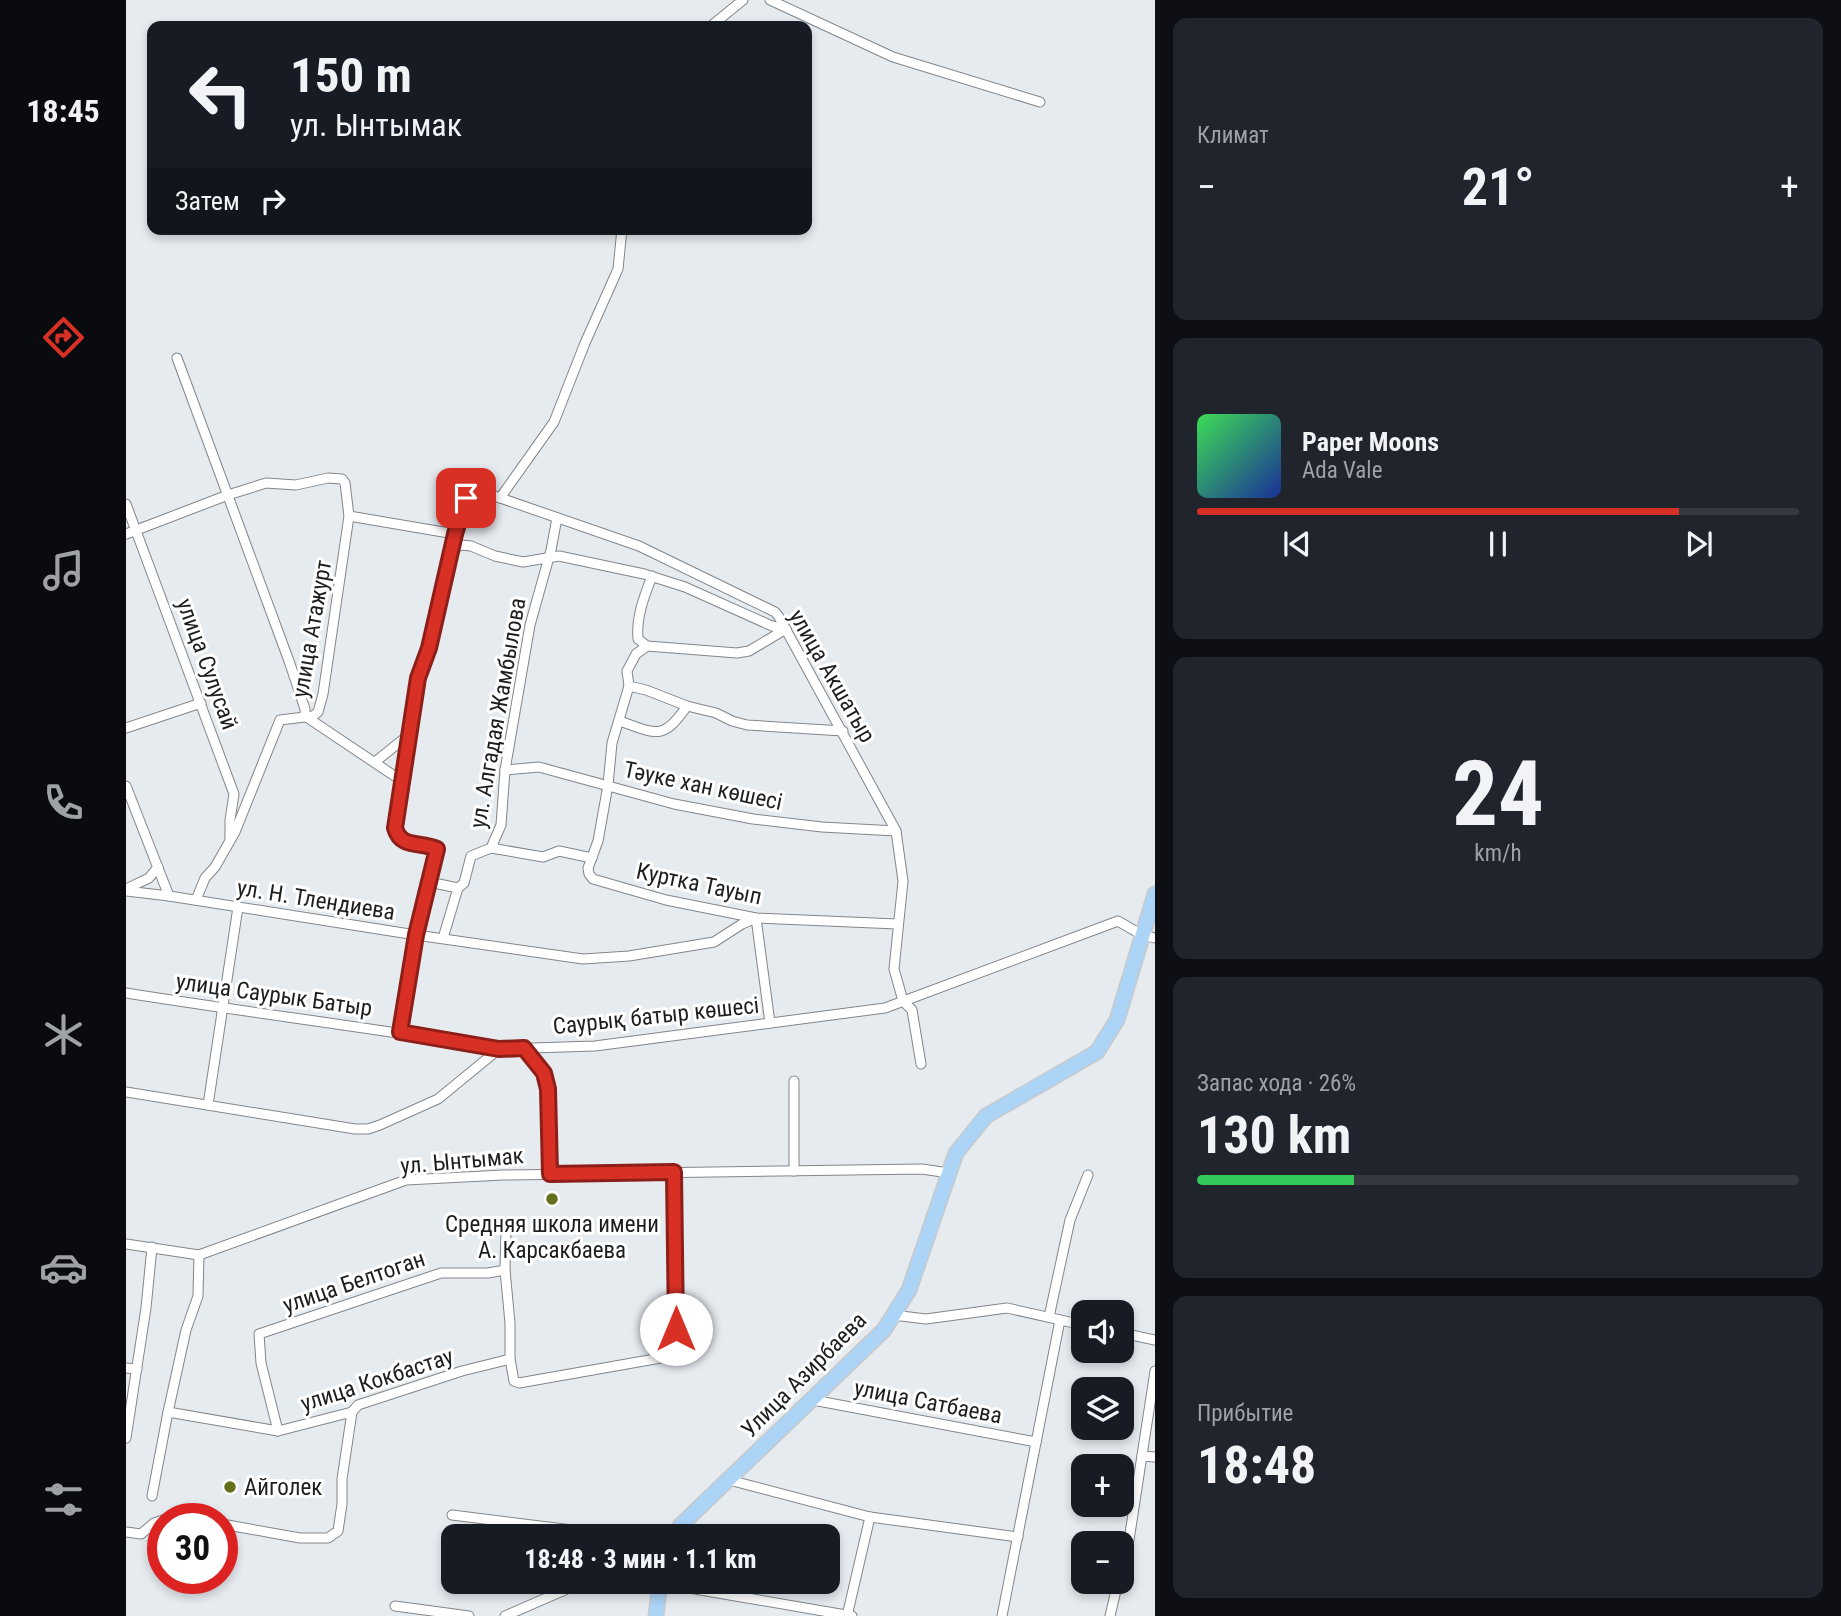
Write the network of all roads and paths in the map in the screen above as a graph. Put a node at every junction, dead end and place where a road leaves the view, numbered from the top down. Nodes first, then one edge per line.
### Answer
1 (743, 0) edge
2 (771, 0) edge
3 (717, 21) edge
4 (1040, 102) dead end
5 (621, 235) edge
6 (177, 358) dead end
7 (228, 495) junction
8 (500, 498) junction
9 (126, 504) edge
10 (349, 516) junction
11 (558, 518) junction
12 (136, 530) junction
13 (126, 534) edge
14 (455, 534) junction
15 (451, 550) junction
16 (549, 557) junction
17 (653, 576) junction
18 (786, 629) junction
19 (647, 646) junction
20 (629, 686) junction
21 (201, 703) junction
22 (687, 706) junction
23 (305, 716) junction
24 (620, 721) junction
25 (126, 728) edge
26 (843, 731) junction
27 (411, 733) junction
28 (375, 762) junction
29 (505, 770) junction
30 (402, 782) junction
31 (608, 785) junction
32 (126, 786) edge
33 (896, 831) junction
34 (230, 840) junction
35 (491, 848) junction
36 (592, 858) junction
37 (158, 867) junction
38 (429, 883) junction
39 (458, 888) junction
40 (126, 890) edge
41 (1155, 894) edge
42 (170, 896) junction
43 (196, 900) junction
44 (238, 907) junction
45 (756, 918) junction
46 (897, 924) junction
47 (416, 935) junction
48 (1149, 937) edge
49 (443, 938) junction
50 (126, 993) edge
51 (903, 1001) junction
52 (223, 1009) junction
53 (771, 1023) junction
54 (400, 1032) junction
55 (524, 1048) junction
56 (499, 1049) junction
57 (921, 1064) dead end
58 (794, 1081) dead end
59 (126, 1092) edge
60 (208, 1105) junction
61 (794, 1171) junction
62 (674, 1172) junction
63 (949, 1173) junction
64 (550, 1174) junction
65 (1088, 1175) dead end
66 (506, 1230) dead end
67 (126, 1244) edge
68 (152, 1247) junction
69 (199, 1255) junction
70 (505, 1270) junction
71 (893, 1315) junction
72 (1049, 1317) junction
73 (1060, 1320) junction
74 (1071, 1322) edge
75 (1134, 1336) edge
76 (1155, 1340) edge
77 (510, 1359) junction
78 (126, 1368) edge
79 (137, 1369) junction
80 (1155, 1371) edge
81 (813, 1400) junction
82 (167, 1412) junction
83 (352, 1412) junction
84 (278, 1431) junction
85 (126, 1438) edge
86 (1036, 1442) junction
87 (1142, 1457) junction
88 (1155, 1457) edge
89 (729, 1480) junction
90 (152, 1496) dead end
91 (452, 1515) dead end
92 (870, 1517) junction
93 (524, 1524) edge
94 (683, 1524) edge
95 (238, 1527) edge
96 (147, 1529) edge
97 (1130, 1531) edge
98 (126, 1532) edge
99 (1018, 1537) junction
100 (555, 1594) edge
101 (659, 1594) edge
102 (723, 1594) edge
103 (1115, 1594) edge
104 (395, 1605) dead end
105 (469, 1616) edge
106 (505, 1616) edge
107 (656, 1616) edge
108 (849, 1616) edge
109 (1002, 1616) edge
110 (1110, 1616) edge

1 - 3 street
2 - 4 street
5 - 8 street
6 - 7 street
7 - 10 street, улица Атажурт
7 - 12 street
7 - 23 street
8 - 11 street, улица Акшатыр
8 - 14 street, улица Акшатыр
9 - 12 street, улица Сулусай
10 - 14 street
10 - 23 street, улица Атажурт
11 - 16 street, ул. Алгадая Жамбылова
11 - 18 street, улица Акшатыр
12 - 13 street
12 - 21 street, улица Сулусай
14 - 15 street
15 - 16 street
15 - 27 street
16 - 17 street
16 - 29 street, ул. Алгадая Жамбылова
17 - 18 street
17 - 19 street
18 - 19 street
18 - 26 street, улица Акшатыр
19 - 20 street
20 - 22 street
20 - 24 street
21 - 25 street
21 - 34 street, улица Сулусай
22 - 24 street
22 - 26 street
23 - 28 street
23 - 34 street, улица Атажурт
24 - 31 street
26 - 33 street, улица Акшатыр
27 - 28 street
27 - 30 street
28 - 30 street
29 - 31 street, Тәуке хан көшесі
29 - 35 street, ул. Алгадая Жамбылова
30 - 38 street
31 - 33 street, Тәуке хан көшесі
31 - 36 street
32 - 37 street
33 - 46 street, улица Акшатыр
34 - 43 street, улица Атажурт
35 - 36 street
35 - 39 street, ул. Алгадая Жамбылова
36 - 45 street, Куртка Тауып
37 - 40 street
37 - 42 street
38 - 39 street
38 - 47 street
39 - 49 street, ул. Алгадая Жамбылова
40 - 42 street, ул. Н. Тлендиева
41 - 48 main road, Улица Азирбаева
42 - 43 street, ул. Н. Тлендиева
43 - 44 street, ул. Н. Тлендиева
44 - 47 street, ул. Н. Тлендиева
44 - 52 street
45 - 46 street, Куртка Тауып
45 - 49 street, ул. Н. Тлендиева
45 - 53 street
46 - 51 street, улица Акшатыр
47 - 49 street, ул. Н. Тлендиева
47 - 54 street
48 - 51 street, Саурық батыр көшесі
48 - 63 main road, Улица Азирбаева
50 - 52 street, улица Саурык Батыр
51 - 53 street, Саурық батыр көшесі
51 - 57 street, улица Акшатыр
52 - 54 street, улица Саурык Батыр
52 - 60 street
53 - 55 street, Саурық батыр көшесі
54 - 56 street, улица Саурык Батыр
55 - 56 street, Саурық батыр көшесі
55 - 64 street
56 - 60 street
58 - 61 street
59 - 60 street
61 - 62 street, ул. Ынтымак
61 - 63 street, ул. Ынтымак
62 - 64 street, ул. Ынтымак
62 - 77 street
63 - 71 main road, Улица Азирбаева
64 - 69 street, ул. Ынтымак
65 - 72 street
66 - 70 street
67 - 68 street
68 - 69 street
68 - 79 street
69 - 82 street
70 - 77 street
70 - 84 street, улица Белтоган
71 - 72 street
71 - 81 main road, Улица Азирбаева
72 - 73 street
73 - 74 street
73 - 86 street
75 - 76 street
77 - 83 street, улица Кокбастау
78 - 79 street
79 - 85 street
80 - 87 street
81 - 86 street, улица Сатбаева
81 - 89 main road, Улица Азирбаева
82 - 84 street, улица Кокбастау
82 - 90 street
83 - 84 street, улица Кокбастау
83 - 95 street
86 - 99 street
87 - 88 street
87 - 97 street
89 - 92 street
89 - 94 main road, Улица Азирбаева
91 - 93 street
92 - 99 street
92 - 108 street
96 - 98 street
99 - 109 street
100 - 106 street
101 - 107 main road
102 - 108 street
103 - 110 street
104 - 105 street

